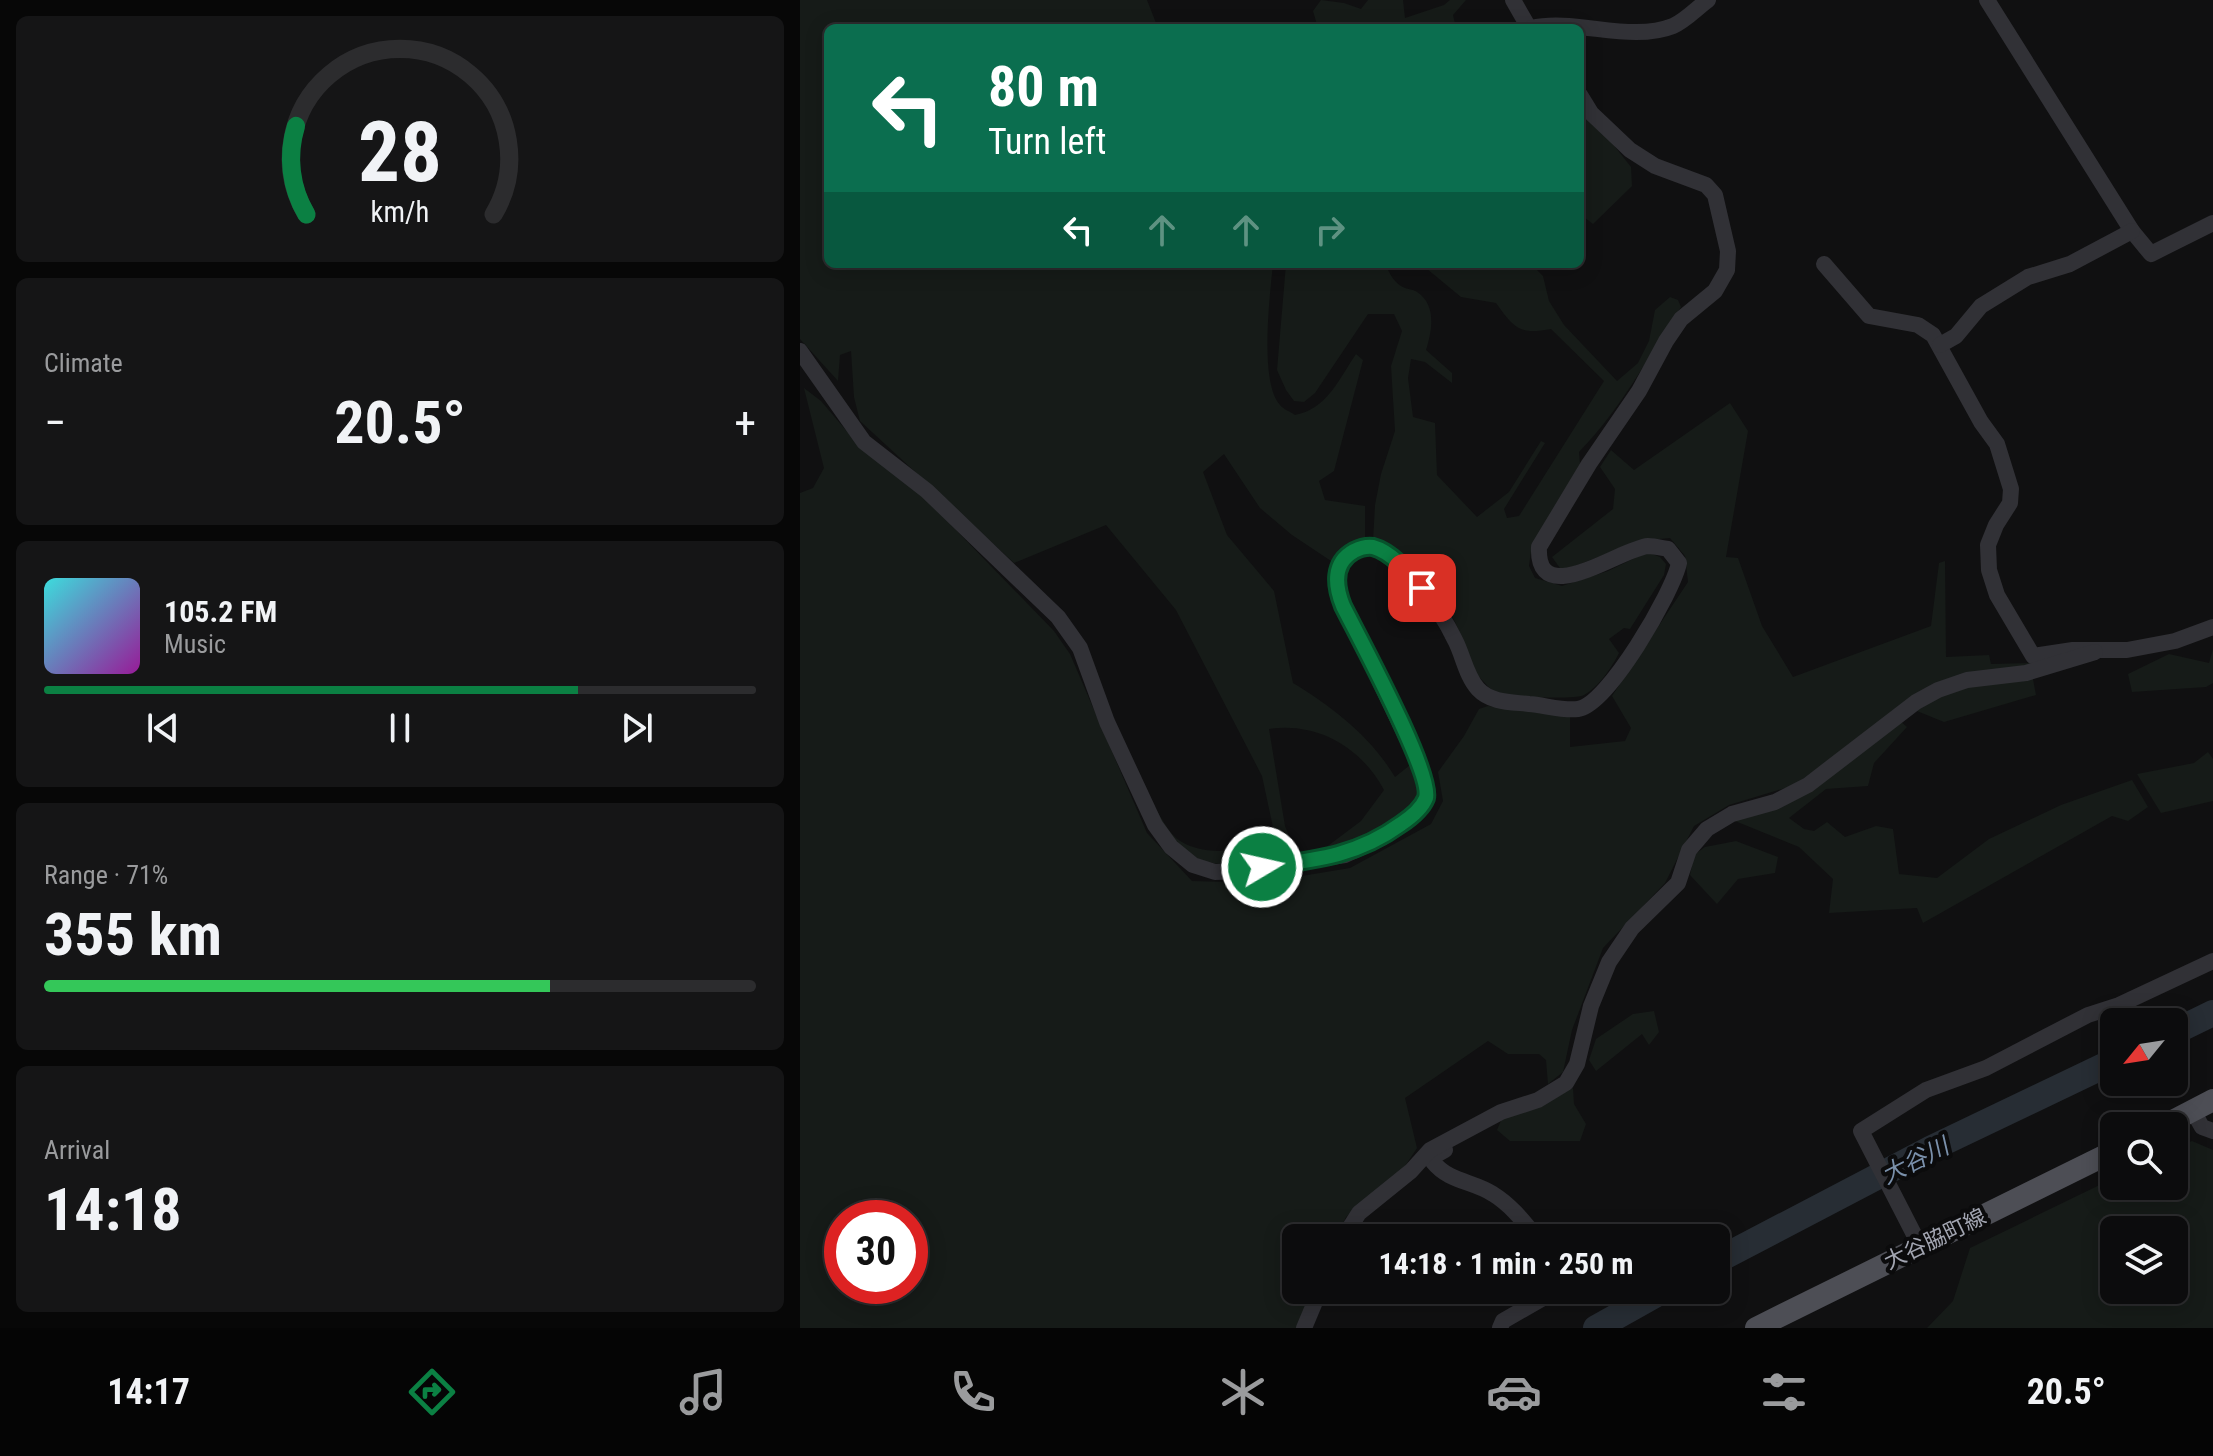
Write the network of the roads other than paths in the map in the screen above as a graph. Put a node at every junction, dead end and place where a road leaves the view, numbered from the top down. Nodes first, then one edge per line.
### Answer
1 (1513, 0) edge
2 (1708, 0) edge
3 (1987, 0) edge
4 (1528, 24) edge
5 (1584, 27) edge
6 (1584, 102) edge
7 (2213, 223) edge
8 (2132, 231) junction
9 (1824, 264) dead end
10 (1940, 345) junction
11 (800, 351) edge
12 (2213, 627) edge
13 (2095, 652) junction
14 (2213, 961) edge
15 (2203, 1106) edge
16 (2213, 1131) edge
17 (1459, 1133) junction
18 (2100, 1158) edge
19 (1352, 1224) edge
20 (1526, 1224) edge
21 (1920, 1246) junction
22 (1314, 1304) edge
23 (1533, 1304) edge
24 (1304, 1328) edge
25 (1500, 1328) edge
26 (1756, 1328) edge

1 - 4 street
2 - 5 street
3 - 8 street
6 - 11 street
7 - 8 street
8 - 10 street
9 - 10 street
10 - 13 street
12 - 13 street
13 - 17 street
14 - 21 street
15 - 16 street
17 - 19 street
17 - 20 street
18 - 21 main road, 大谷脇町線
21 - 26 main road, 大谷脇町線
22 - 24 street
23 - 25 street

